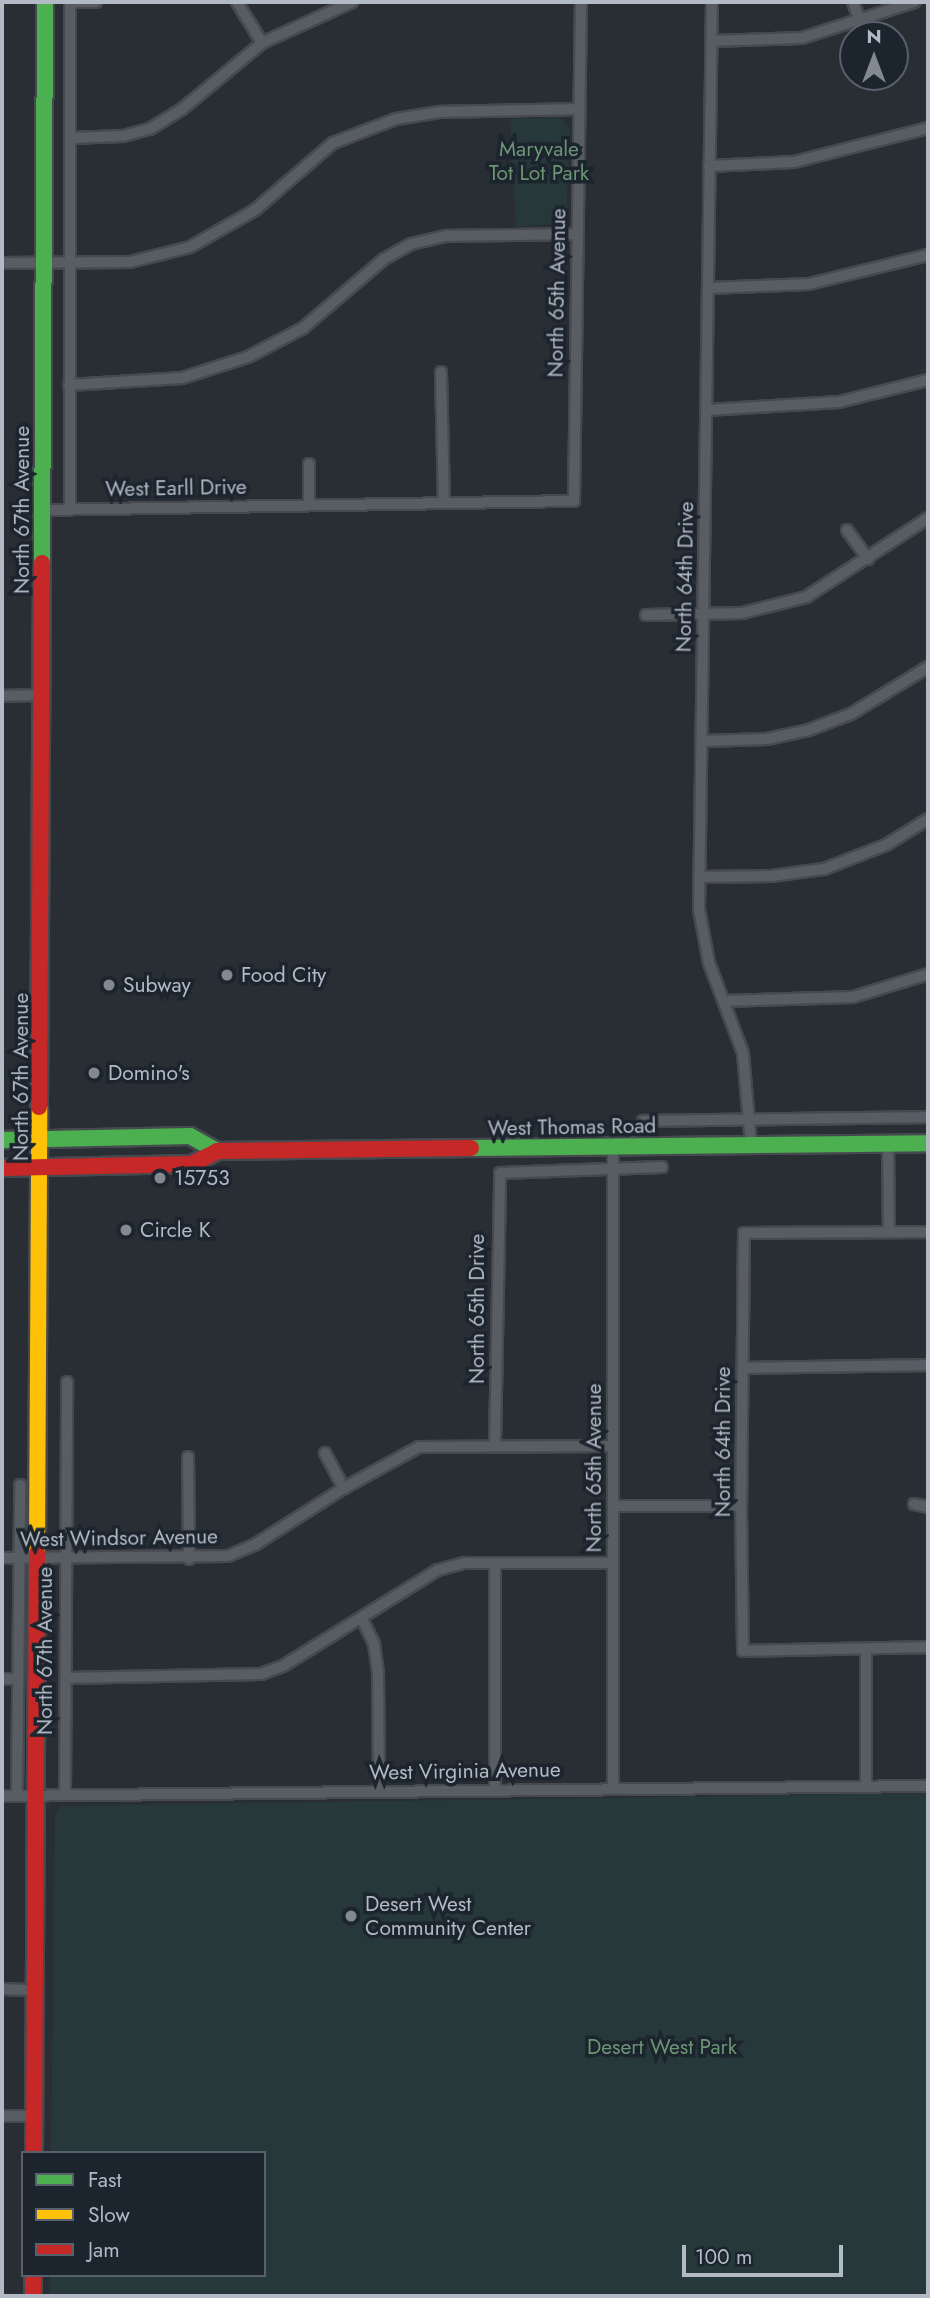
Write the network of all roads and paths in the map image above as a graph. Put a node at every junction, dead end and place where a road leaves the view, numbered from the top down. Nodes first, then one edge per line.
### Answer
1 (45, 2) edge
2 (70, 2) edge
3 (96, 2) edge
4 (237, 2) edge
5 (352, 2) edge
6 (581, 2) edge
7 (712, 2) edge
8 (853, 2) edge
9 (914, 2) edge
10 (860, 21) joint
11 (839, 27) edge
12 (712, 41) junction
13 (262, 43) junction
14 (578, 109) junction
15 (928, 128) edge
16 (70, 138) junction
17 (709, 166) junction
18 (577, 234) junction
19 (928, 255) edge
20 (44, 261) junction
21 (69, 262) junction
22 (2, 263) edge
23 (708, 288) junction
24 (441, 372) dead end
25 (928, 380) edge
26 (69, 386) junction
27 (707, 410) junction
28 (309, 464) dead end
29 (575, 501) joint
30 (443, 502) junction
31 (309, 505) junction
32 (70, 509) junction
33 (42, 510) junction
34 (928, 518) edge
35 (847, 530) dead end
36 (868, 559) junction
37 (646, 615) dead end
38 (703, 616) junction
39 (928, 667) edge
40 (43, 695) junction
41 (2, 696) edge
42 (702, 741) junction
43 (928, 819) edge
44 (699, 877) junction
45 (928, 974) edge
46 (724, 1001) junction
47 (928, 1117) edge
48 (751, 1119) junction
49 (643, 1121) dead end
50 (2, 1140) edge
51 (41, 1140) junction
52 (888, 1143) junction
53 (928, 1143) edge
54 (751, 1145) junction
55 (613, 1147) junction
56 (217, 1151) junction
57 (41, 1167) junction
58 (613, 1167) junction
59 (662, 1167) dead end
60 (2, 1168) edge
61 (500, 1173) joint
62 (928, 1232) edge
63 (889, 1233) junction
64 (928, 1364) edge
65 (743, 1368) junction
66 (66, 1382) dead end
67 (495, 1445) junction
68 (613, 1446) junction
69 (325, 1453) dead end
70 (188, 1457) dead end
71 (20, 1485) dead end
72 (344, 1488) junction
73 (914, 1504) dead end
74 (613, 1506) junction
75 (741, 1506) junction
76 (928, 1507) edge
77 (2, 1558) edge
78 (19, 1559) junction
79 (190, 1559) junction
80 (66, 1560) junction
81 (40, 1561) junction
82 (495, 1563) junction
83 (613, 1563) junction
84 (362, 1619) junction
85 (928, 1647) edge
86 (866, 1649) junction
87 (66, 1678) junction
88 (2, 1679) edge
89 (18, 1679) junction
90 (928, 1786) edge
91 (866, 1787) junction
92 (495, 1789) junction
93 (613, 1789) junction
94 (379, 1791) junction
95 (65, 1795) junction
96 (2, 1796) edge
97 (16, 1796) junction
98 (38, 1796) junction
99 (2, 1989) edge
100 (35, 1990) junction
101 (2, 2116) edge
102 (34, 2116) junction
103 (34, 2151) edge
104 (33, 2277) edge
105 (33, 2296) edge

1 - 20 main road, North 67th Avenue
2 - 3 street
2 - 16 street
4 - 13 street
5 - 13 street
6 - 14 street, North 65th Avenue
7 - 12 street, North 64th Drive
8 - 10 street
9 - 10 street
11 - 12 street
12 - 17 street, North 64th Drive
13 - 16 street
14 - 18 street, North 65th Avenue
14 - 21 street
15 - 17 street
16 - 21 street
17 - 23 street, North 64th Drive
18 - 26 street
18 - 29 street, North 65th Avenue
19 - 23 street
20 - 21 street
20 - 22 street
20 - 33 main road, North 67th Avenue
21 - 26 street
23 - 27 street, North 64th Drive
24 - 30 street
25 - 27 street
26 - 32 street
27 - 38 street, North 64th Drive
28 - 31 street
29 - 30 street, West Earll Drive
30 - 31 street, West Earll Drive
31 - 32 street, West Earll Drive
32 - 33 street, West Earll Drive
33 - 40 main road, North 67th Avenue
34 - 36 street
35 - 36 street
36 - 38 street
37 - 38 street
38 - 42 street, North 64th Drive
39 - 42 street
40 - 41 street
40 - 51 main road, North 67th Avenue
42 - 44 street, North 64th Drive
43 - 44 street
44 - 46 street, North 64th Drive
45 - 46 street
46 - 48 street, North 64th Drive
47 - 48 street, West Thomas Road
48 - 49 street, West Thomas Road
48 - 54 street, North 64th Drive
50 - 51 main road, West Thomas Road
51 - 56 main road, West Thomas Road
51 - 57 main road, North 67th Avenue
52 - 53 main road, West Thomas Road
52 - 54 main road, West Thomas Road
52 - 63 street
54 - 55 main road, West Thomas Road
55 - 56 main road, West Thomas Road
55 - 58 street, North 65th Avenue
56 - 57 main road, West Thomas Road
57 - 60 main road, West Thomas Road
57 - 81 main road, North 67th Avenue
58 - 59 street, West Thomas Road
58 - 61 street, West Thomas Road
58 - 68 street, North 65th Avenue
61 - 67 street, North 65th Drive
62 - 63 street
63 - 65 street, North 64th Drive
64 - 65 street
65 - 75 street, North 64th Drive
66 - 80 street, North 67th Avenue
67 - 68 street, West Windsor Avenue
67 - 72 street, West Windsor Avenue
68 - 74 street, North 65th Avenue
69 - 72 street
70 - 79 street
71 - 78 street, North 67th Avenue
72 - 79 street, West Windsor Avenue
73 - 76 street
74 - 75 street
74 - 83 street, North 65th Avenue
75 - 86 street, North 64th Drive
77 - 78 street, West Windsor Avenue
78 - 81 street, West Windsor Avenue
78 - 89 street, North 67th Avenue
79 - 80 street, West Windsor Avenue
80 - 81 street, West Windsor Avenue
80 - 87 street, North 67th Avenue
81 - 98 main road, North 67th Avenue
82 - 83 street
82 - 84 street
82 - 92 street
83 - 93 street, North 65th Avenue
84 - 87 street
84 - 94 street
85 - 86 street
86 - 91 street
87 - 95 street, North 67th Avenue
88 - 89 street
89 - 97 street, North 67th Avenue
90 - 91 street, West Virginia Avenue
91 - 93 street, West Virginia Avenue
92 - 93 street, West Virginia Avenue
92 - 94 street, West Virginia Avenue
94 - 95 street, West Virginia Avenue
95 - 98 street, West Virginia Avenue
96 - 97 street, West Virginia Avenue
97 - 98 street, West Virginia Avenue
98 - 100 main road, North 67th Avenue
99 - 100 street
100 - 102 main road, North 67th Avenue
101 - 102 street
102 - 103 main road, North 67th Avenue
104 - 105 main road

